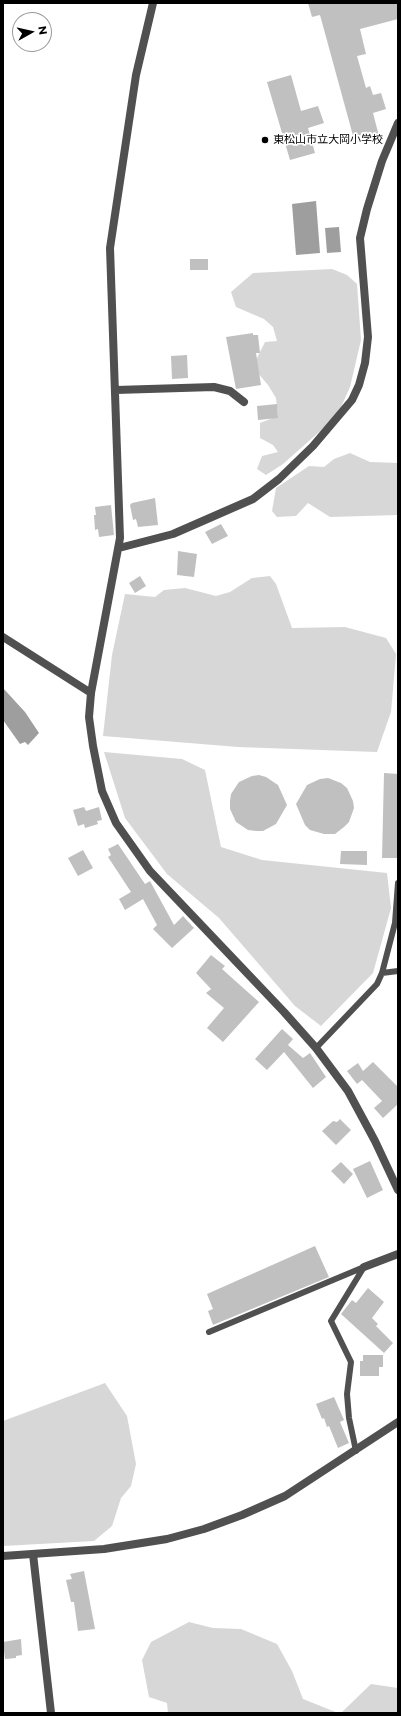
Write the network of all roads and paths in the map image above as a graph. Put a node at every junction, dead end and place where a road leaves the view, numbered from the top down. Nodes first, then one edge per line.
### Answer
1 (153, 3) edge
2 (398, 122) edge
3 (116, 390) junction
4 (244, 402) dead end
5 (119, 548) junction
6 (3, 637) edge
7 (91, 693) junction
8 (398, 883) edge
9 (397, 923) edge
10 (398, 971) edge
11 (382, 973) junction
12 (316, 1048) junction
13 (398, 1190) edge
14 (398, 1254) edge
15 (364, 1268) junction
16 (209, 1332) dead end
17 (398, 1422) edge
18 (356, 1451) junction
19 (33, 1554) junction
20 (3, 1556) edge
21 (51, 1713) edge

1 - 3 street
2 - 5 street
3 - 4 street
3 - 5 street
5 - 7 street
6 - 7 street
7 - 12 street
8 - 9 lane
9 - 11 lane
10 - 11 lane
11 - 12 lane
12 - 13 street
14 - 15 street
15 - 16 lane
15 - 18 lane
17 - 18 street
18 - 19 street
19 - 20 street
19 - 21 street

